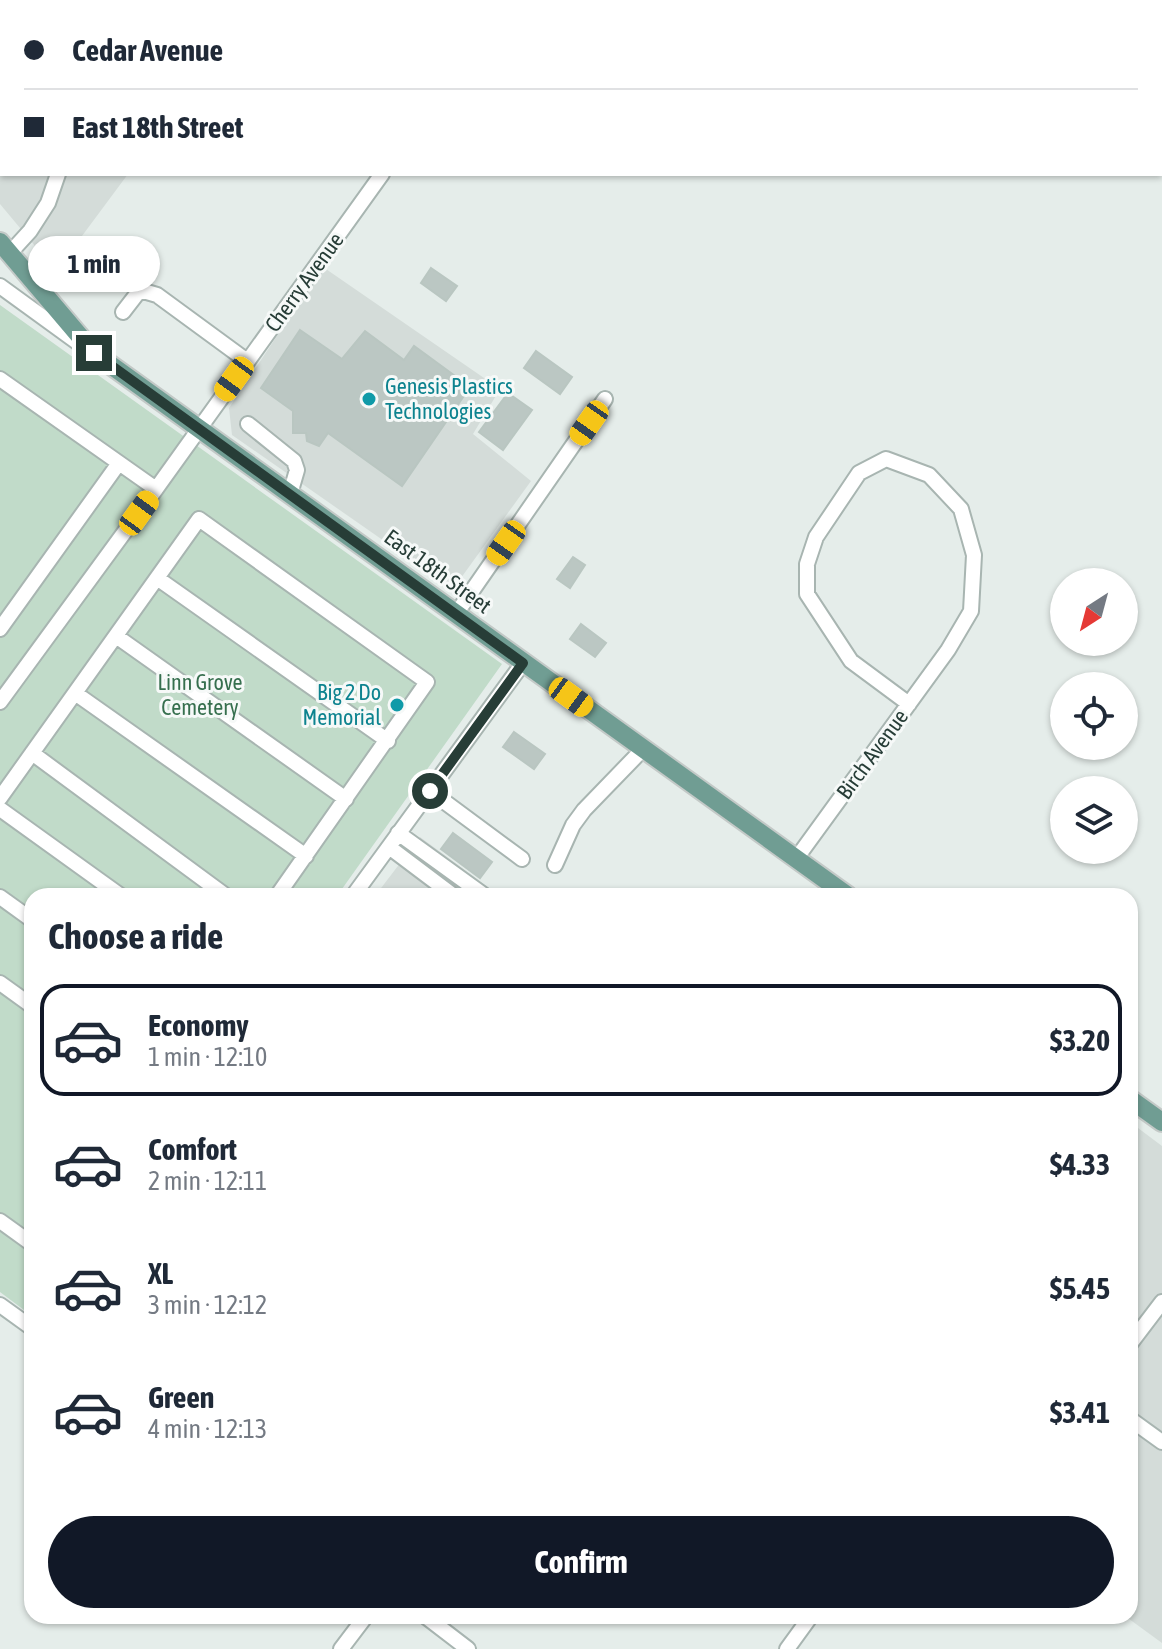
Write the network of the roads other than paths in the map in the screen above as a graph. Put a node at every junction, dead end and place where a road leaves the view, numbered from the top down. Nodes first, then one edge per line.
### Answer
1 (53, 176) edge
2 (381, 176) edge
3 (5, 248) edge
4 (0, 286) edge
5 (123, 312) dead end
6 (94, 353) junction
7 (247, 361) junction
8 (0, 379) edge
9 (605, 399) dead end
10 (248, 424) dead end
11 (198, 429) junction
12 (119, 463) junction
13 (156, 489) junction
14 (290, 494) junction
15 (157, 578) junction
16 (456, 614) junction
17 (0, 629) edge
18 (116, 636) junction
19 (523, 663) junction
20 (75, 693) junction
21 (0, 702) edge
22 (909, 704) junction
23 (388, 741) junction
24 (643, 749) junction
25 (32, 753) junction
26 (430, 791) junction
27 (0, 798) edge
28 (346, 799) junction
29 (0, 809) edge
30 (398, 833) junction
31 (389, 847) junction
32 (306, 856) junction
33 (522, 859) dead end
34 (796, 859) junction
35 (555, 865) dead end
36 (110, 888) edge
37 (215, 888) edge
38 (283, 888) edge
39 (359, 888) edge
40 (443, 888) edge
41 (474, 888) edge
42 (837, 888) edge
43 (0, 897) edge
44 (24, 914) edge
45 (0, 983) edge
46 (24, 1000) edge
47 (1138, 1105) edge
48 (1162, 1122) edge
49 (0, 1221) edge
50 (24, 1238) edge
51 (1162, 1302) edge
52 (0, 1305) edge
53 (24, 1322) edge
54 (1138, 1334) edge
55 (1138, 1425) edge
56 (1162, 1442) edge
57 (360, 1624) edge
58 (435, 1624) edge
59 (805, 1624) edge
60 (341, 1649) edge
61 (468, 1649) edge
62 (787, 1649) edge

1 - 3 street
2 - 7 street, Cherry Avenue
3 - 6 main road
4 - 6 street, East 18th Street
5 - 7 street
6 - 11 main road, East 18th Street
7 - 11 street, Cherry Avenue
8 - 12 street
9 - 16 street
10 - 14 street
11 - 13 street, Cherry Avenue
11 - 14 main road, East 18th Street
12 - 13 street
12 - 17 street
13 - 21 street, Cherry Avenue
14 - 16 main road, East 18th Street
15 - 18 street
15 - 23 street
15 - 23 street
16 - 19 main road, East 18th Street
18 - 20 street
18 - 28 street
19 - 24 main road, East 18th Street
19 - 26 street
20 - 25 street
20 - 32 street
22 - 22 street, Birch Avenue
22 - 34 street, Birch Avenue
23 - 28 street
24 - 34 main road, East 18th Street
24 - 35 street
25 - 27 street
25 - 37 street
26 - 30 street
26 - 33 street
28 - 32 street
29 - 36 street
30 - 31 street
30 - 41 street
31 - 39 street
31 - 40 street
32 - 38 street
34 - 42 main road, East 18th Street
43 - 44 street
45 - 46 street
47 - 48 main road
49 - 50 street
51 - 54 street
52 - 53 street
55 - 56 street
57 - 60 street
58 - 61 street
59 - 62 street

